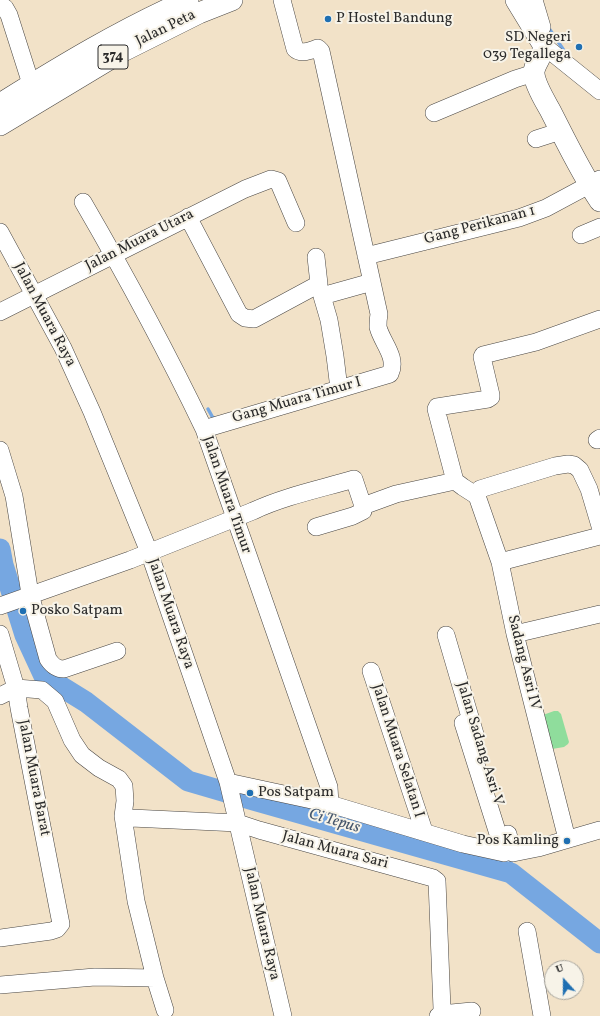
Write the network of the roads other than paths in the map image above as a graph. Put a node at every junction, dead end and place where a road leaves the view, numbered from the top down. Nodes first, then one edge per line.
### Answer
1 (188, 0) edge
2 (232, 0) edge
3 (282, 0) edge
4 (516, 0) edge
5 (534, 0) edge
6 (0, 4) edge
7 (541, 41) junction
8 (534, 73) junction
9 (32, 84) junction
10 (600, 91) edge
11 (0, 104) edge
12 (434, 114) dead end
13 (0, 125) edge
14 (561, 131) junction
15 (536, 139) dead end
16 (596, 189) edge
17 (83, 202) dead end
18 (188, 217) junction
19 (296, 223) dead end
20 (600, 227) edge
21 (0, 232) edge
22 (581, 235) dead end
23 (113, 255) junction
24 (366, 256) junction
25 (316, 257) dead end
26 (372, 282) junction
27 (34, 294) junction
28 (0, 312) edge
29 (600, 320) edge
30 (339, 389) junction
31 (204, 429) junction
32 (0, 450) edge
33 (455, 481) junction
34 (476, 493) junction
35 (363, 506) junction
36 (234, 518) junction
37 (600, 526) edge
38 (316, 527) dead end
39 (600, 536) edge
40 (149, 552) junction
41 (500, 562) junction
42 (26, 596) junction
43 (1, 605) edge
44 (600, 614) edge
45 (0, 634) edge
46 (515, 634) junction
47 (446, 635) dead end
48 (117, 651) dead end
49 (370, 671) dead end
50 (16, 688) junction
51 (0, 696) edge
52 (463, 723) dead end
53 (229, 786) junction
54 (330, 804) junction
55 (127, 817) junction
56 (236, 817) junction
57 (600, 830) edge
58 (424, 831) junction
59 (567, 839) junction
60 (510, 850) junction
61 (527, 931) dead end
62 (0, 938) edge
63 (155, 978) junction
64 (0, 985) edge
65 (165, 1010) dead end
66 (472, 1012) dead end
67 (439, 1015) edge
68 (283, 1016) edge
69 (542, 1016) edge

1 - 9 main road, Jalan Peta / 374
2 - 13 main road, Jalan Peta / 374
3 - 24 street
4 - 7 main road
5 - 7 street
6 - 9 street
7 - 8 main road
7 - 10 street
8 - 12 street
8 - 14 main road
9 - 11 main road, Jalan Peta / 374
14 - 15 street
14 - 16 main road
16 - 24 street, Gang Perikanan 1
17 - 23 street, Jalan Muara Timur
18 - 19 street, Jalan Muara Utara
18 - 23 street, Jalan Muara Utara
18 - 25 street
20 - 22 street
21 - 27 street, Jalan Muara Raya
23 - 27 street, Jalan Muara Utara
23 - 31 street, Jalan Muara Timur
24 - 26 street
26 - 30 street
26 - 30 street, Gang Muara Timur I
27 - 28 street, Jalan Muara Utara
27 - 40 street, Jalan Muara Raya
29 - 33 street
30 - 31 street, Gang Muara Timur I
31 - 36 street, Jalan Muara Timur
32 - 42 street
33 - 34 street
33 - 35 street
34 - 37 street
34 - 41 street, Sadang Asri IV
35 - 36 street
35 - 38 street
36 - 40 street
36 - 54 street, Jalan Muara Timur
39 - 41 street
40 - 42 street
40 - 53 street, Jalan Muara Raya
41 - 46 street, Sadang Asri IV
42 - 43 street
42 - 48 street
44 - 46 street
45 - 50 street, Jalan Muara Barat
46 - 59 street, Sadang Asri IV
47 - 60 street, Jalan Sadang Asri V
49 - 58 street, Jalan Muara Selatan I
50 - 51 street
50 - 55 street
50 - 62 street, Jalan Muara Barat
52 - 60 street
53 - 54 street
53 - 56 street, Jalan Muara Raya
54 - 58 street
55 - 56 street, Jalan Muara Sari
55 - 63 street
56 - 67 street, Jalan Muara Sari
56 - 68 street, Jalan Muara Raya
57 - 59 street
58 - 60 street
59 - 60 street
61 - 69 street
63 - 64 street
63 - 65 street
66 - 67 street

